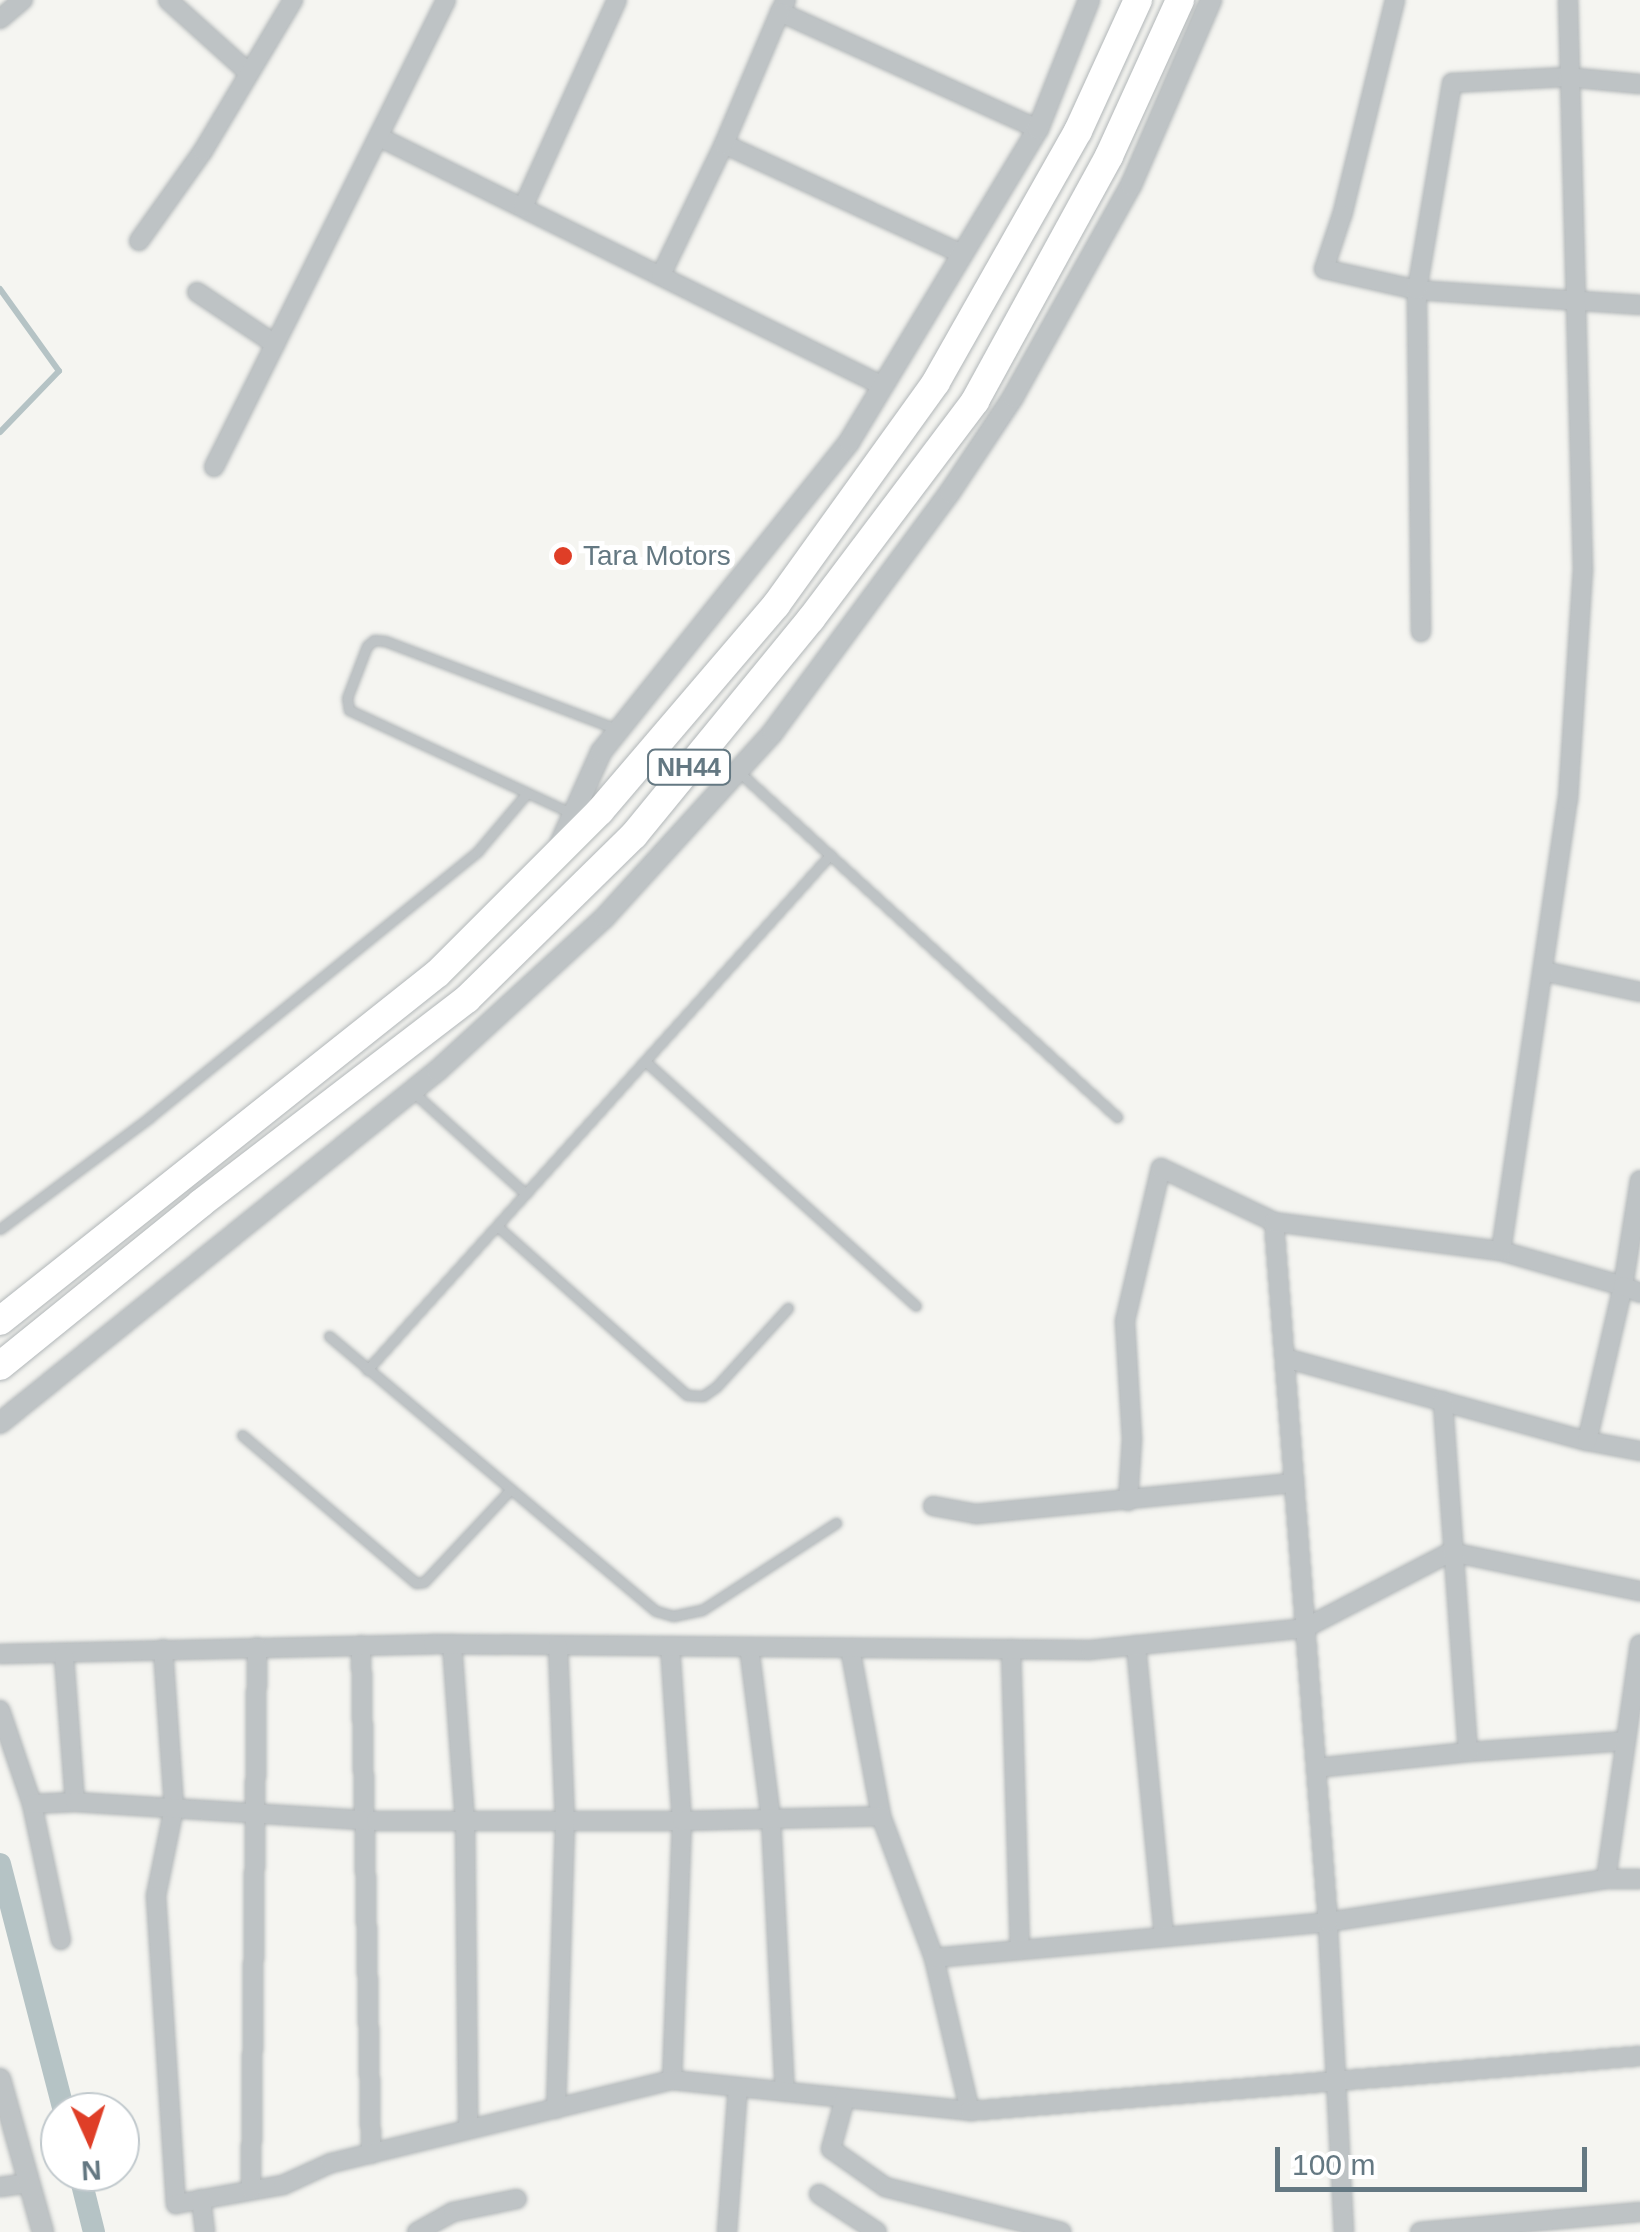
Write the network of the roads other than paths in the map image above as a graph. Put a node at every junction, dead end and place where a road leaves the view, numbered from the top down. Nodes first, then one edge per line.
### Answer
1 (23, 0) edge
2 (168, 0) edge
3 (293, 0) edge
4 (446, 0) edge
5 (617, 0) edge
6 (1089, 0) edge
7 (1138, 0) edge
8 (1180, 0) edge
9 (1211, 0) edge
10 (1395, 0) edge
11 (1568, 0) edge
12 (783, 6) edge
13 (0, 19) edge
14 (249, 73) junction
15 (1567, 77) junction
16 (1640, 84) edge
17 (1038, 129) junction
18 (379, 136) junction
19 (724, 144) junction
20 (523, 208) junction
21 (138, 241) dead end
22 (962, 254) junction
23 (662, 275) junction
24 (1417, 290) junction
25 (197, 292) dead end
26 (1578, 301) junction
27 (1640, 305) edge
28 (275, 344) junction
29 (883, 386) junction
30 (214, 467) dead end
31 (1420, 632) dead end
32 (619, 730) junction
33 (738, 771) junction
34 (526, 792) junction
35 (574, 814) junction
36 (830, 855) junction
37 (554, 857) junction
38 (1543, 970) junction
39 (1640, 992) edge
40 (645, 1062) junction
41 (412, 1091) junction
42 (1118, 1117) dead end
43 (1640, 1180) edge
44 (526, 1194) junction
45 (1274, 1222) junction
46 (497, 1226) junction
47 (0, 1229) edge
48 (1501, 1251) junction
49 (1631, 1290) edge
50 (916, 1306) dead end
51 (788, 1308) dead end
52 (0, 1321) edge
53 (329, 1336) dead end
54 (1284, 1358) junction
55 (0, 1366) edge
56 (368, 1370) junction
57 (1443, 1401) junction
58 (0, 1423) edge
59 (242, 1435) dead end
60 (1586, 1441) junction
61 (1640, 1451) edge
62 (1294, 1483) junction
63 (511, 1489) junction
64 (1128, 1502) junction
65 (933, 1506) dead end
66 (836, 1523) dead end
67 (1451, 1552) junction
68 (1640, 1591) edge
69 (1305, 1628) junction
70 (452, 1644) junction
71 (1640, 1644) edge
72 (558, 1645) junction
73 (1136, 1645) junction
74 (361, 1646) junction
75 (670, 1646) junction
76 (749, 1647) junction
77 (257, 1648) junction
78 (850, 1648) junction
79 (163, 1649) junction
80 (1011, 1650) junction
81 (0, 1654) edge
82 (64, 1656) junction
83 (0, 1710) edge
84 (1626, 1741) junction
85 (1468, 1752) junction
86 (1316, 1768) junction
87 (74, 1802) junction
88 (32, 1804) junction
89 (174, 1808) junction
90 (258, 1813) junction
91 (881, 1816) junction
92 (770, 1819) junction
93 (362, 1820) junction
94 (465, 1821) junction
95 (565, 1821) junction
96 (682, 1821) junction
97 (1606, 1879) junction
98 (1640, 1880) edge
99 (1328, 1922) junction
100 (1164, 1937) junction
101 (61, 1940) dead end
102 (1020, 1950) junction
103 (934, 1958) junction
104 (1640, 2056) edge
105 (0, 2078) edge
106 (672, 2080) junction
107 (1338, 2080) junction
108 (738, 2087) junction
109 (785, 2092) junction
110 (845, 2098) junction
111 (556, 2109) junction
112 (970, 2111) junction
113 (468, 2128) junction
114 (370, 2154) junction
115 (29, 2183) junction
116 (0, 2186) edge
117 (252, 2190) junction
118 (819, 2194) dead end
119 (517, 2198) dead end
120 (201, 2199) junction
121 (1640, 2212) edge
122 (43, 2232) edge
123 (205, 2232) edge
124 (417, 2232) edge
125 (727, 2232) edge
126 (877, 2232) edge
127 (1061, 2232) edge
128 (1344, 2232) edge
129 (1420, 2232) edge

1 - 13 street
2 - 14 street
3 - 14 street
4 - 18 street
5 - 20 street
6 - 17 street
7 - 37 highway, NH44
8 - 55 highway, NH44
9 - 33 street
10 - 24 street
11 - 15 street
12 - 17 street
12 - 19 street
14 - 21 street
15 - 16 street
15 - 24 street
15 - 26 street
17 - 22 street
18 - 20 street
18 - 28 street
19 - 22 street
19 - 23 street
20 - 23 street
22 - 29 street
23 - 29 street
24 - 26 street
24 - 31 street
25 - 28 street
26 - 27 street
26 - 38 street
28 - 30 street
29 - 32 street
32 - 34 lane
32 - 35 street
33 - 36 lane
33 - 41 street
34 - 35 lane
34 - 47 lane
35 - 37 street
36 - 40 lane
36 - 42 lane
37 - 52 highway, NH44
38 - 39 street
38 - 48 street
40 - 44 lane
40 - 50 lane
41 - 44 lane
41 - 58 street
43 - 49 street
44 - 46 lane
45 - 48 street
45 - 54 street
45 - 64 street
46 - 51 lane
46 - 56 lane
48 - 49 street
49 - 60 street
53 - 56 lane
54 - 57 street
54 - 62 street
56 - 63 lane
57 - 60 street
57 - 67 street
59 - 63 lane
60 - 61 street
62 - 64 street
62 - 69 street
63 - 66 lane
64 - 65 street
67 - 68 street
67 - 69 street
67 - 85 street
69 - 73 street
69 - 86 street
70 - 72 street
70 - 74 street
70 - 94 street
71 - 84 street
72 - 75 street
72 - 95 street
73 - 80 street
73 - 100 street
74 - 77 street
74 - 93 street
75 - 76 street
75 - 96 street
76 - 78 street
76 - 92 street
77 - 79 street
77 - 90 street
78 - 80 street
78 - 91 street
79 - 82 street
79 - 89 street
80 - 102 street
81 - 82 street
82 - 87 street
83 - 88 street
84 - 85 street
84 - 97 street
85 - 86 street
86 - 99 street
87 - 88 street
87 - 89 street
88 - 101 street
89 - 90 street
89 - 120 street
90 - 93 street
90 - 117 street
91 - 92 street
91 - 103 street
92 - 96 street
92 - 109 street
93 - 94 street
93 - 114 street
94 - 95 street
94 - 113 street
95 - 96 street
95 - 111 street
96 - 106 street
97 - 98 street
97 - 99 street
99 - 100 street
99 - 107 street
100 - 102 street
102 - 103 street
103 - 112 street
104 - 107 street
105 - 115 street
106 - 108 street
106 - 111 street
107 - 112 street
107 - 128 street
108 - 109 street
108 - 125 street
109 - 110 street
110 - 112 street
110 - 127 street
111 - 113 street
113 - 114 street
114 - 117 street
115 - 116 street
115 - 122 street
117 - 120 street
118 - 126 street
119 - 124 street
120 - 123 street
121 - 129 street

